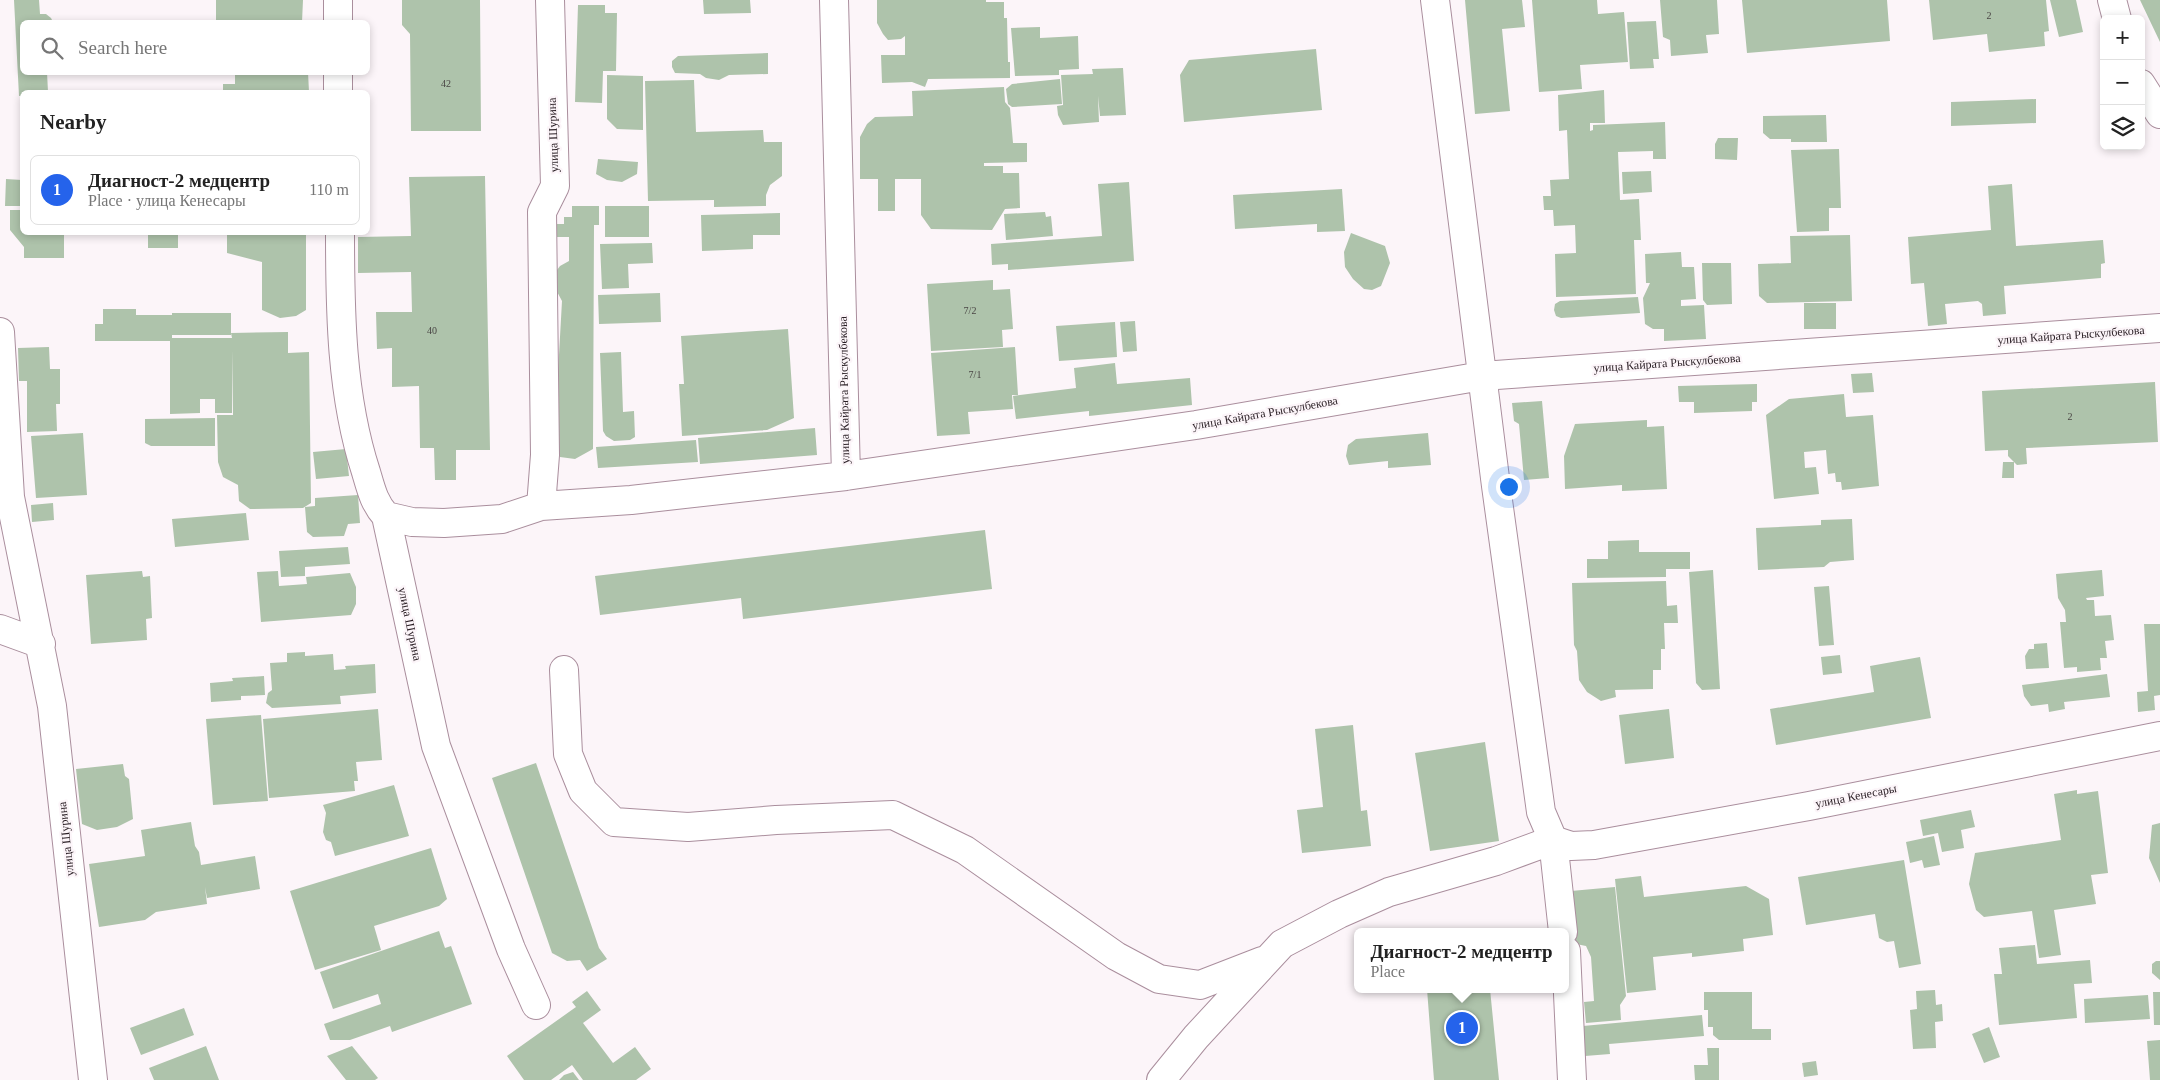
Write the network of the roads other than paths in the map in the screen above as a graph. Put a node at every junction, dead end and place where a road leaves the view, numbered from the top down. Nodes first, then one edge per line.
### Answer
1 (338, 0) edge
2 (550, 0) edge
3 (834, 0) edge
4 (1436, 0) edge
5 (2112, 0) edge
6 (2116, 15) edge
7 (338, 20) edge
8 (338, 75) edge
9 (338, 90) edge
10 (2145, 90) edge
11 (2160, 114) edge
12 (340, 235) edge
13 (2160, 328) edge
14 (0, 332) edge
15 (1482, 376) junction
16 (846, 476) junction
17 (542, 506) junction
18 (386, 516) junction
19 (0, 629) edge
20 (41, 644) junction
21 (564, 670) dead end
22 (2160, 736) edge
23 (1553, 840) junction
24 (1564, 928) edge
25 (1268, 958) junction
26 (1568, 993) edge
27 (536, 1005) dead end
28 (93, 1080) edge
29 (1161, 1080) edge
30 (1572, 1080) edge

1 - 7 street
2 - 17 street, улица Шурина
3 - 16 street, улица Кайрата Рыскулбекова
4 - 15 street
5 - 6 street
8 - 9 street
10 - 11 street
12 - 18 street, улица Шурина
13 - 15 street, улица Кайрата Рыскулбекова
14 - 20 street, улица Шурина
15 - 16 street, улица Кайрата Рыскулбекова
15 - 23 street
16 - 17 street
17 - 18 street
18 - 27 street, улица Шурина
19 - 20 street
20 - 28 street, улица Шурина
21 - 25 street
22 - 23 street, улица Кенесары
23 - 24 street
23 - 25 street
25 - 29 street
26 - 30 street

